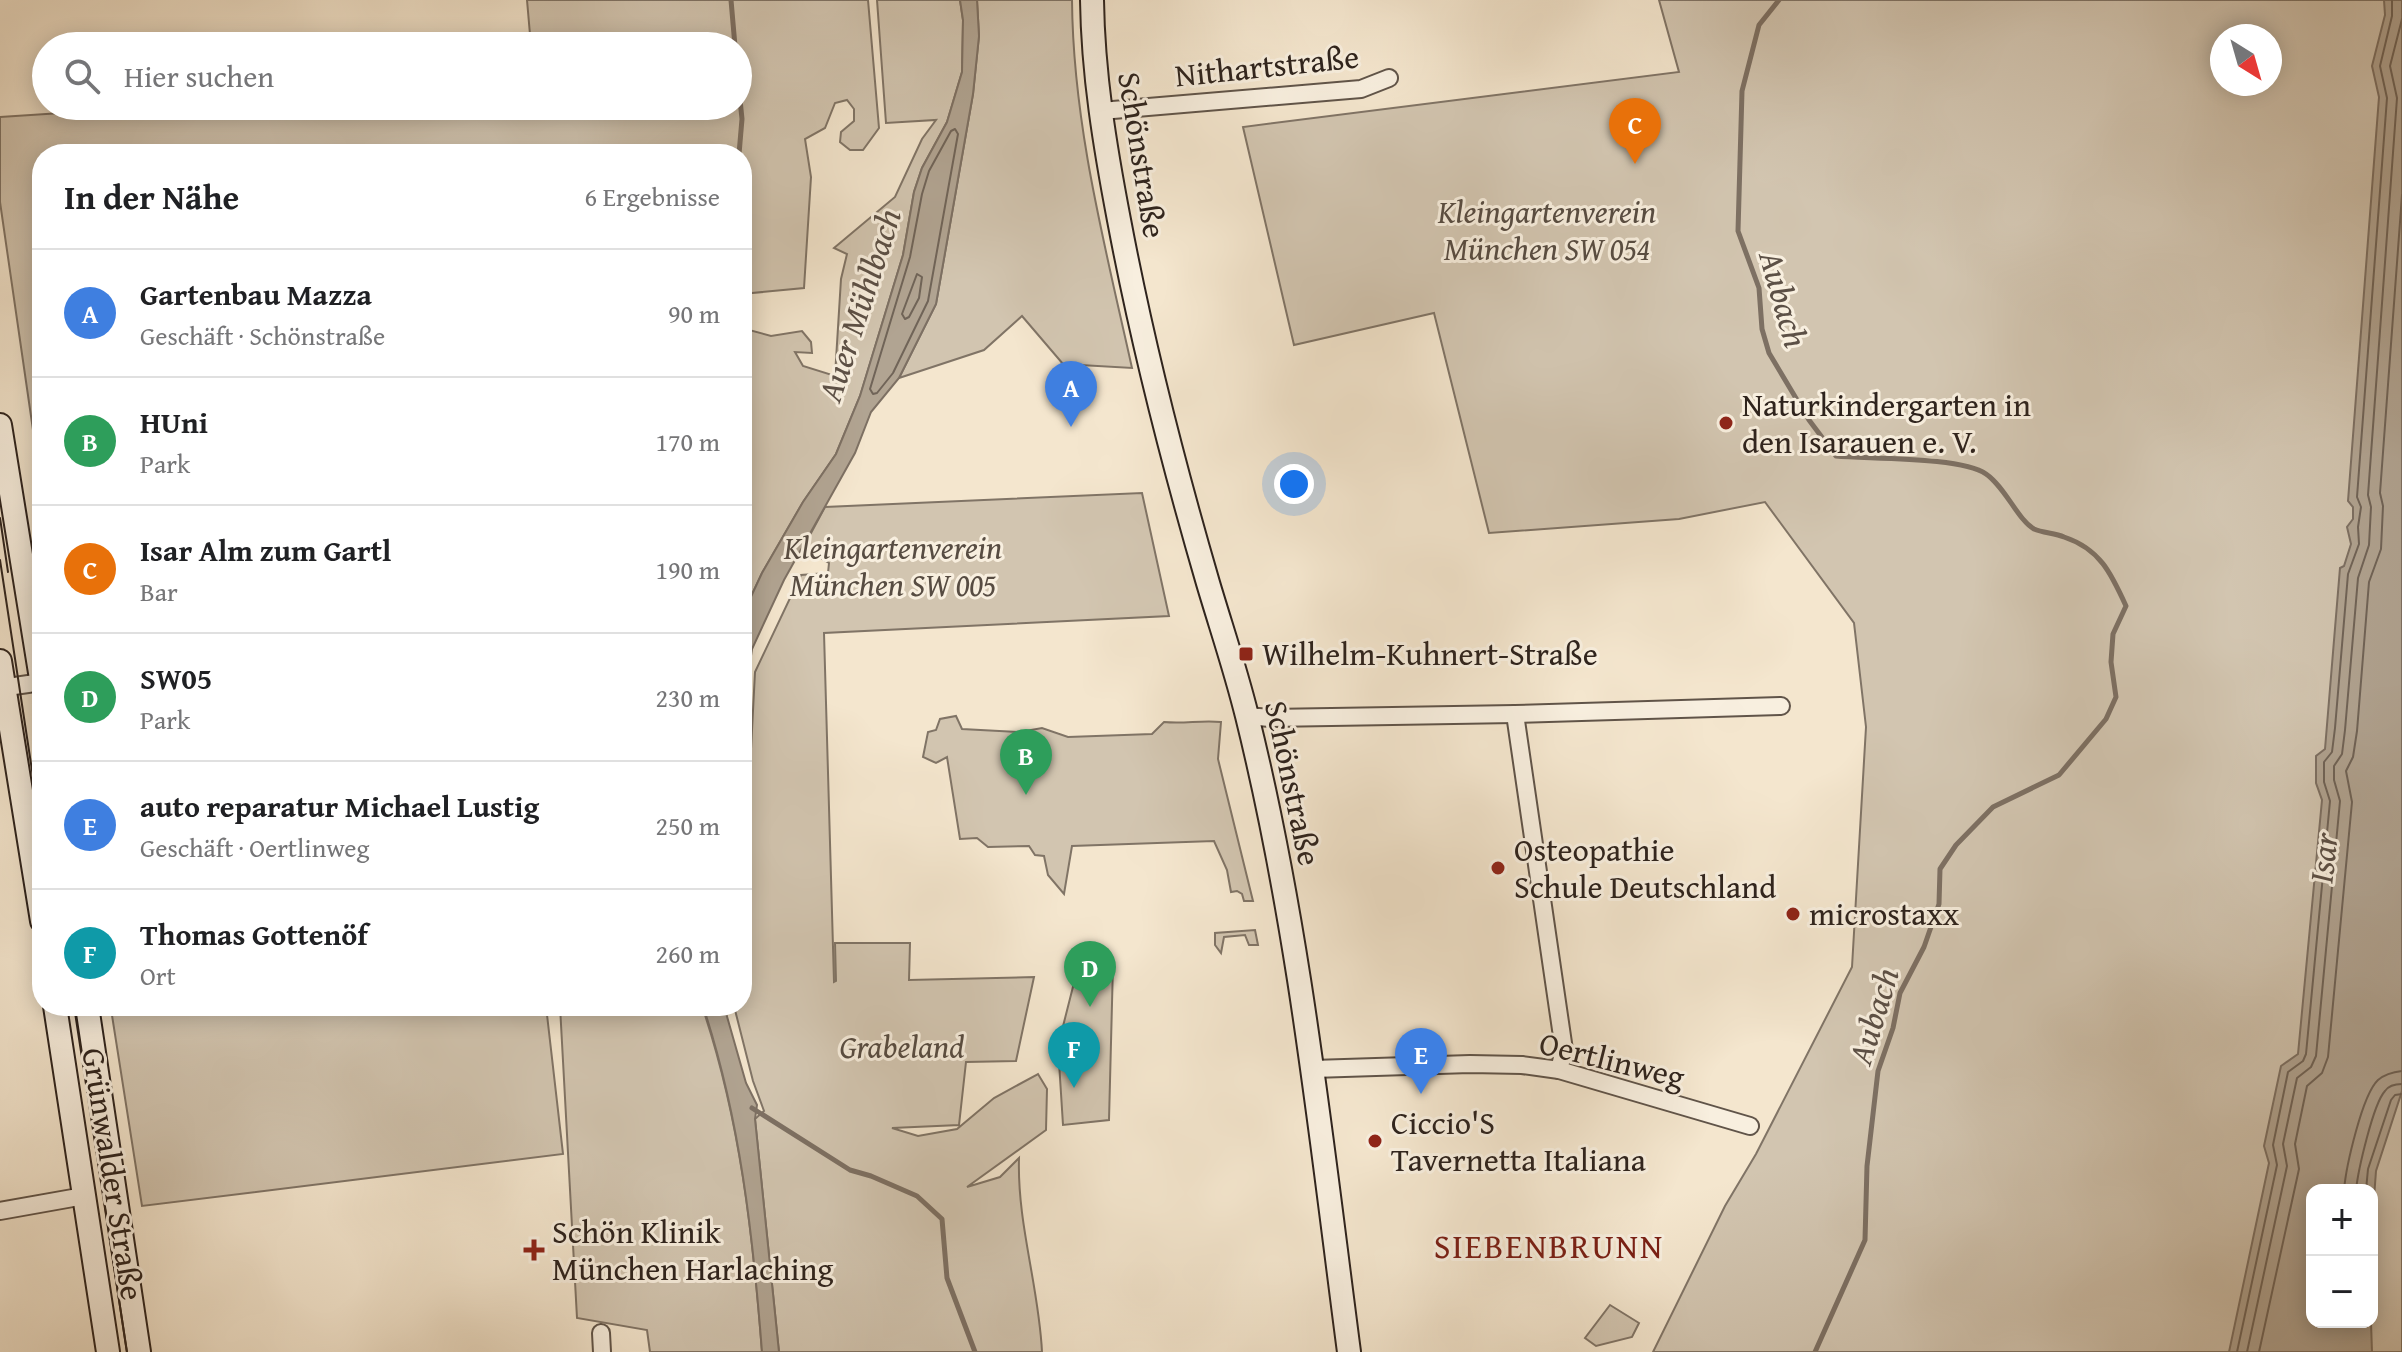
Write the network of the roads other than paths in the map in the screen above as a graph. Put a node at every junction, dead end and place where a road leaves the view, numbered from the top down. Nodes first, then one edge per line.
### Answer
1 (1092, 0) edge
2 (1389, 78) dead end
3 (1101, 111) junction
4 (0, 425) edge
5 (32, 622) edge
6 (0, 661) edge
7 (32, 684) edge
8 (2, 688) edge
9 (1781, 706) dead end
10 (1515, 714) junction
11 (1247, 716) junction
12 (32, 863) edge
13 (57, 1016) edge
14 (89, 1016) edge
15 (1313, 1069) junction
16 (1559, 1070) junction
17 (1750, 1126) dead end
18 (84, 1196) junction
19 (0, 1211) edge
20 (601, 1333) dead end
21 (108, 1352) edge
22 (139, 1352) edge
23 (602, 1352) edge
24 (1349, 1352) edge

1 - 3 street, Schönstraße
2 - 3 street, Nithartstraße
3 - 11 street, Schönstraße
4 - 5 street
6 - 8 street
7 - 8 street
8 - 12 street
9 - 10 street
10 - 11 street
10 - 16 street
11 - 15 street, Schönstraße
13 - 18 street, Grünwalder Straße
14 - 22 street, Grünwalder Straße
15 - 16 street, Oertlinweg
15 - 24 street, Schönstraße
16 - 17 street, Oertlinweg
18 - 19 street
18 - 21 street, Grünwalder Straße
20 - 23 street

